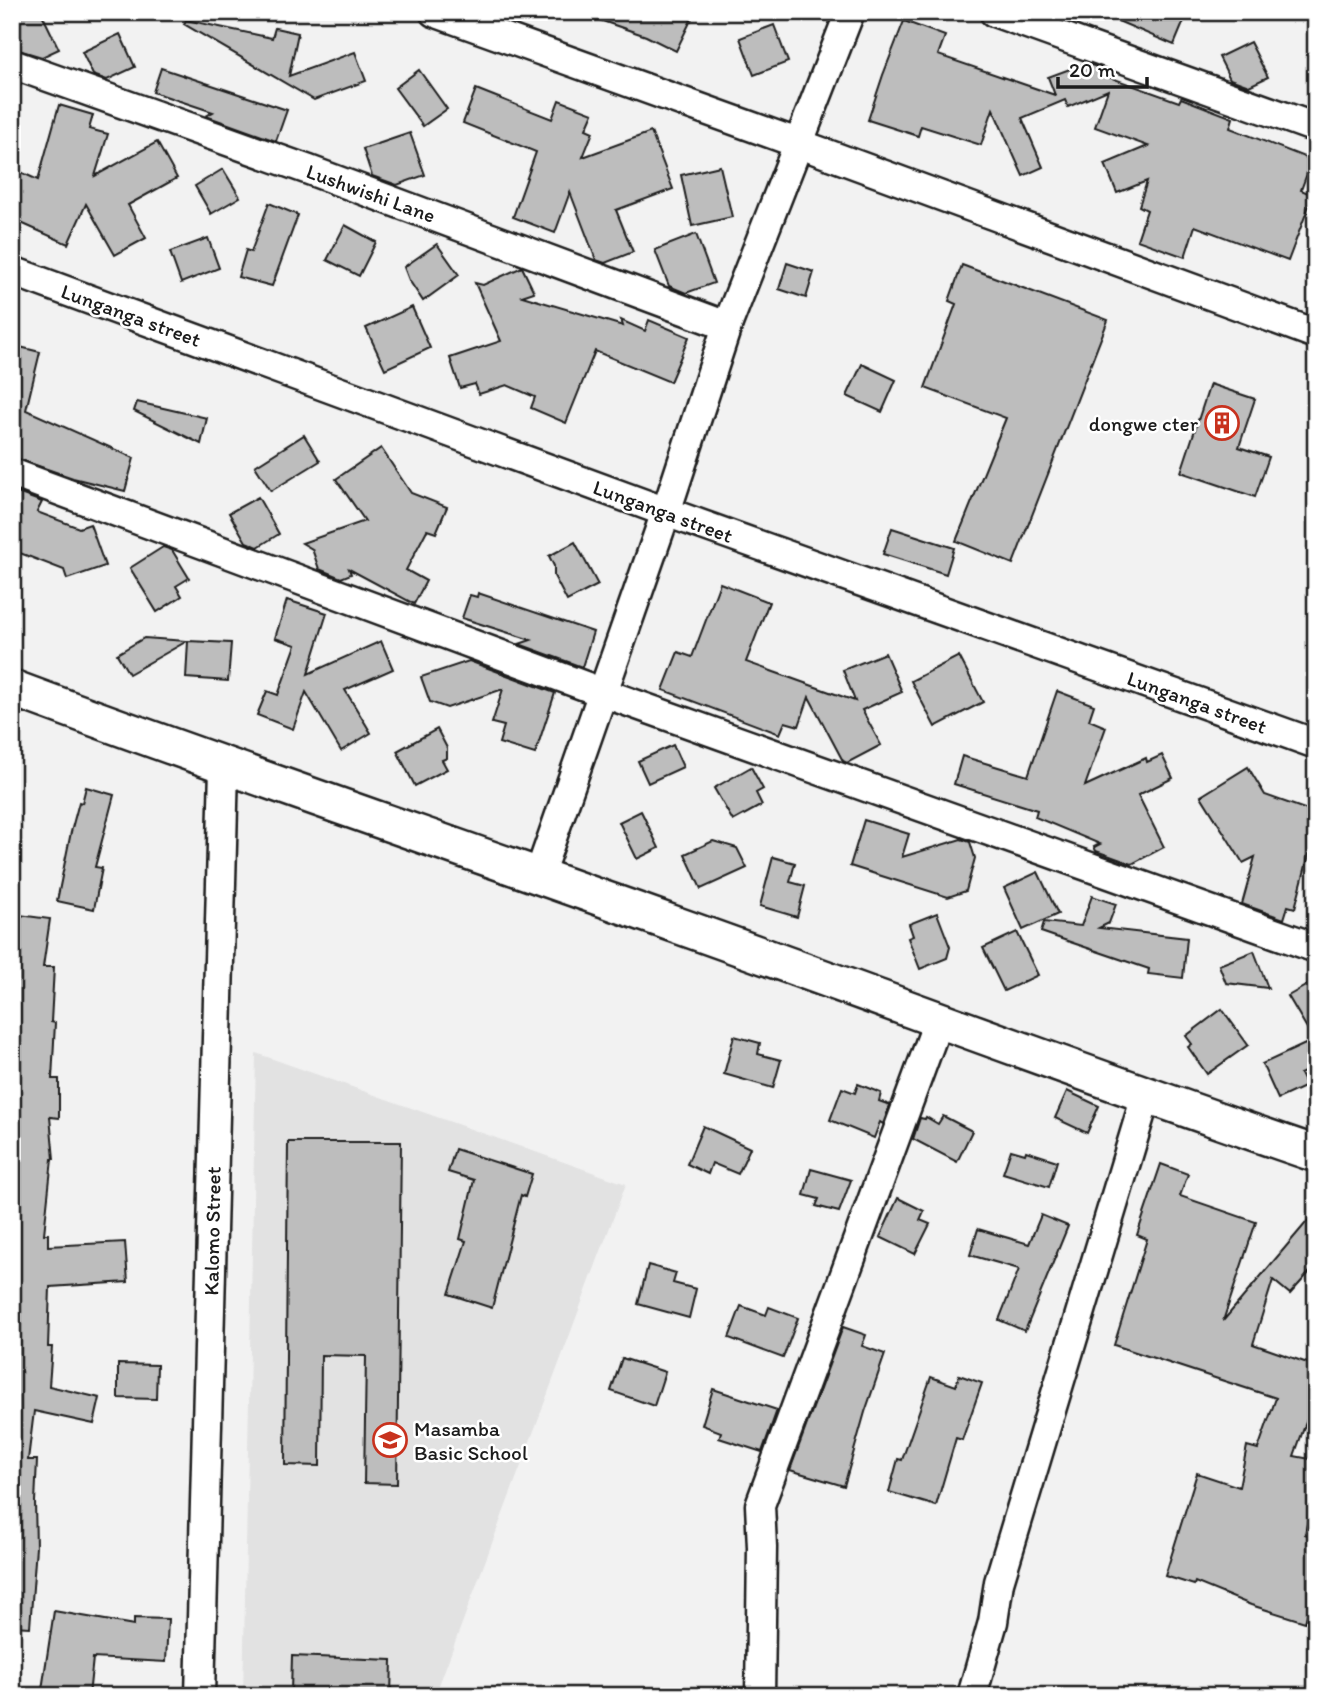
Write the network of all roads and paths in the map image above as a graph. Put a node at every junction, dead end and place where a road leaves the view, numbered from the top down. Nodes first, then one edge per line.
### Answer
1 (433, 12) edge
2 (850, 12) edge
3 (994, 12) edge
4 (12, 64) edge
5 (1316, 128) edge
6 (800, 144) junction
7 (12, 271) edge
8 (727, 326) junction
9 (1316, 334) edge
10 (12, 474) edge
11 (666, 512) junction
12 (12, 688) edge
13 (601, 692) junction
14 (1316, 744) edge
15 (224, 767) junction
16 (539, 875) junction
17 (1316, 948) edge
18 (939, 1018) junction
19 (1146, 1096) junction
20 (1316, 1154) edge
21 (200, 1696) edge
22 (760, 1696) edge
23 (972, 1696) edge

1 - 6 street
2 - 6 street
3 - 5 street
4 - 8 street, Lushwishi Lane
6 - 8 street
6 - 9 street
7 - 11 street, Lunganga street
8 - 11 street
10 - 13 street
11 - 13 street
11 - 14 street, Lunganga street
12 - 15 street
13 - 16 street
13 - 17 street
15 - 16 street
15 - 21 street, Kalomo Street
16 - 18 street
18 - 19 street
18 - 22 street
19 - 20 street
19 - 23 street

